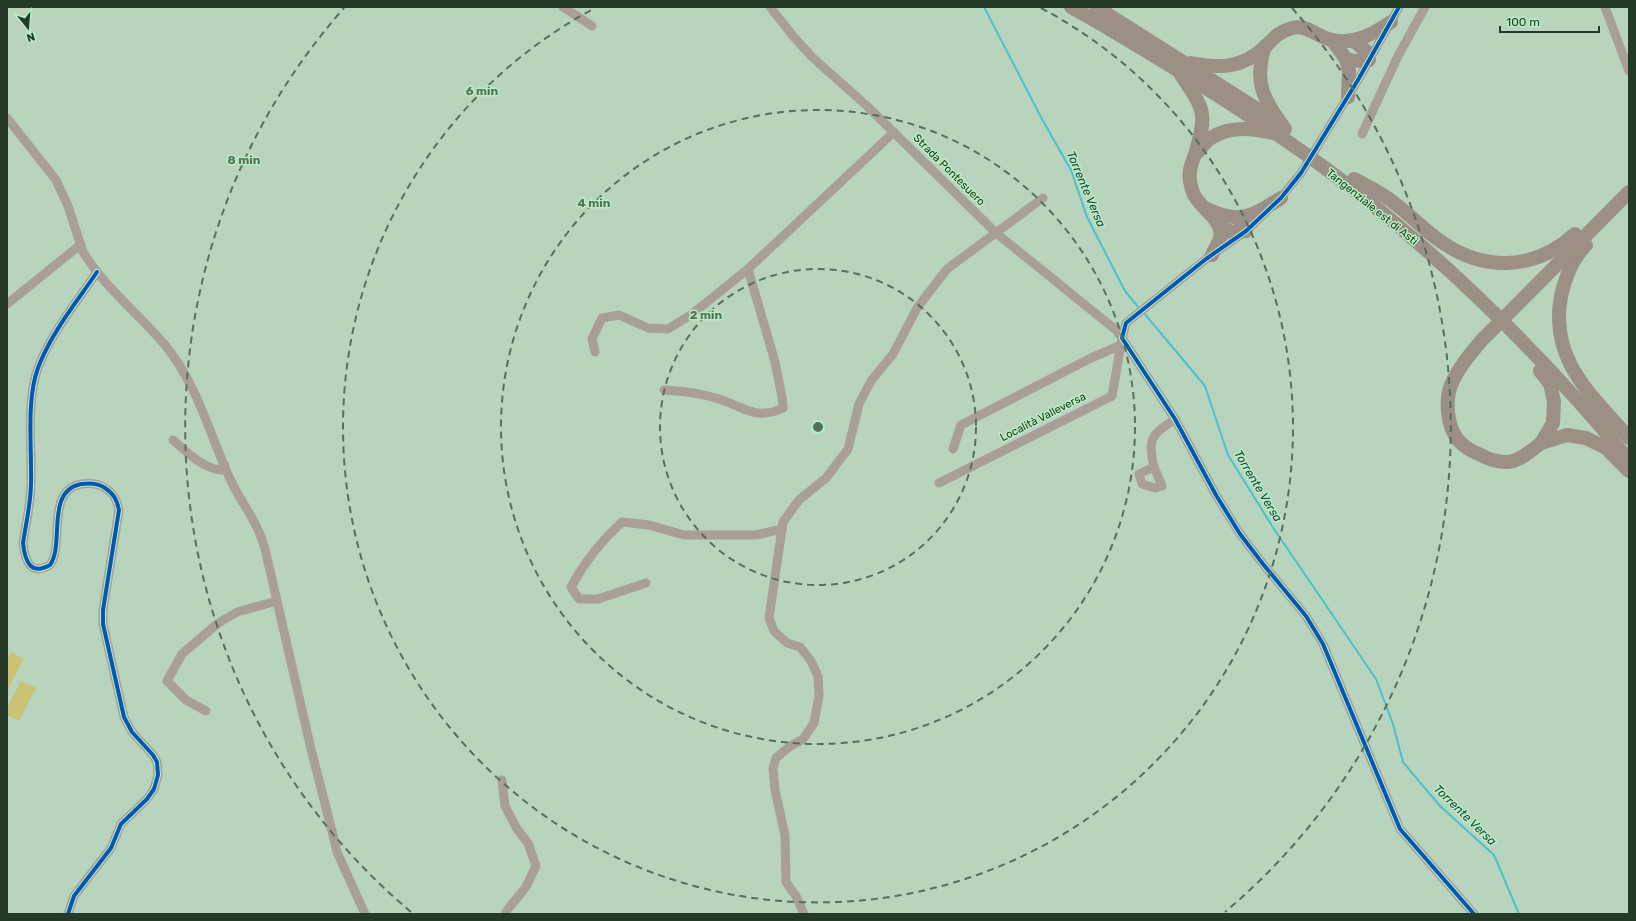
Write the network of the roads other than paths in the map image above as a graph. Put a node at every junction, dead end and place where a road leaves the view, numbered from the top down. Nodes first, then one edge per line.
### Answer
1 (563, 7) edge
2 (770, 7) edge
3 (1071, 7) edge
4 (1096, 7) edge
5 (1399, 7) edge
6 (1425, 7) edge
7 (1605, 7) edge
8 (1391, 22) junction
9 (592, 26) dead end
10 (1332, 40) junction
11 (1354, 41) junction
12 (1265, 46) junction
13 (1346, 59) junction
14 (1369, 60) junction
15 (1181, 66) junction
16 (1629, 71) edge
17 (1348, 97) junction
18 (7, 118) edge
19 (894, 132) junction
20 (1282, 132) junction
21 (1362, 134) dead end
22 (1195, 155) junction
23 (1354, 180) junction
24 (1628, 193) edge
25 (1043, 198) dead end
26 (1281, 198) junction
27 (1203, 207) junction
28 (1238, 218) junction
29 (1220, 227) junction
30 (1246, 231) junction
31 (996, 233) junction
32 (80, 245) junction
33 (1212, 255) junction
34 (748, 269) junction
35 (97, 272) junction
36 (7, 304) edge
37 (1491, 310) junction
38 (1121, 341) junction
39 (595, 352) dead end
40 (664, 390) dead end
41 (1175, 419) junction
42 (1629, 438) edge
43 (172, 440) dead end
44 (1541, 443) junction
45 (1629, 446) edge
46 (953, 449) dead end
47 (1629, 460) edge
48 (225, 465) junction
49 (1154, 466) dead end
50 (1629, 471) edge
51 (939, 483) dead end
52 (782, 529) junction
53 (646, 583) dead end
54 (277, 601) junction
55 (206, 711) dead end
56 (502, 780) dead end
57 (68, 914) edge
58 (365, 914) edge
59 (505, 914) edge
60 (804, 914) edge
61 (1474, 914) edge

1 - 9 street
2 - 19 street, Strada Pontesuero
3 - 15 highway, Tangenziale est di Asti
4 - 15 highway, Tangenziale est di Asti
5 - 8 street
6 - 21 street
7 - 16 street
8 - 11 highway
8 - 14 street
10 - 11 highway
10 - 12 highway
10 - 13 highway
11 - 14 highway
12 - 15 highway
12 - 20 highway
13 - 14 highway
13 - 17 highway
14 - 17 street
15 - 20 highway, Tangenziale est di Asti
15 - 22 highway
17 - 26 street
18 - 32 street
19 - 31 street, Strada Pontesuero
19 - 34 street
20 - 22 highway
20 - 23 highway, Tangenziale est di Asti
20 - 37 highway, Tangenziale est di Asti
22 - 27 highway
23 - 24 highway
23 - 45 highway, Tangenziale est di Asti
24 - 42 highway
24 - 44 highway
25 - 31 street
26 - 28 highway
26 - 30 street
27 - 28 highway
27 - 29 highway
28 - 30 highway
29 - 30 highway
29 - 33 highway
30 - 33 street
31 - 38 street, Strada Pontesuero
31 - 52 street
32 - 35 street
32 - 36 street
33 - 38 street
34 - 39 street
34 - 40 street
35 - 48 street
35 - 57 street
37 - 44 highway
37 - 47 highway, Tangenziale est di Asti
38 - 41 street, Strada Pontesuero
38 - 46 street
38 - 51 street, Località Valleversa
41 - 49 street
41 - 61 street, Strada Pontesuero
43 - 48 street
44 - 50 highway
48 - 54 street
52 - 53 street
52 - 60 street
54 - 55 street
54 - 58 street
56 - 59 street

